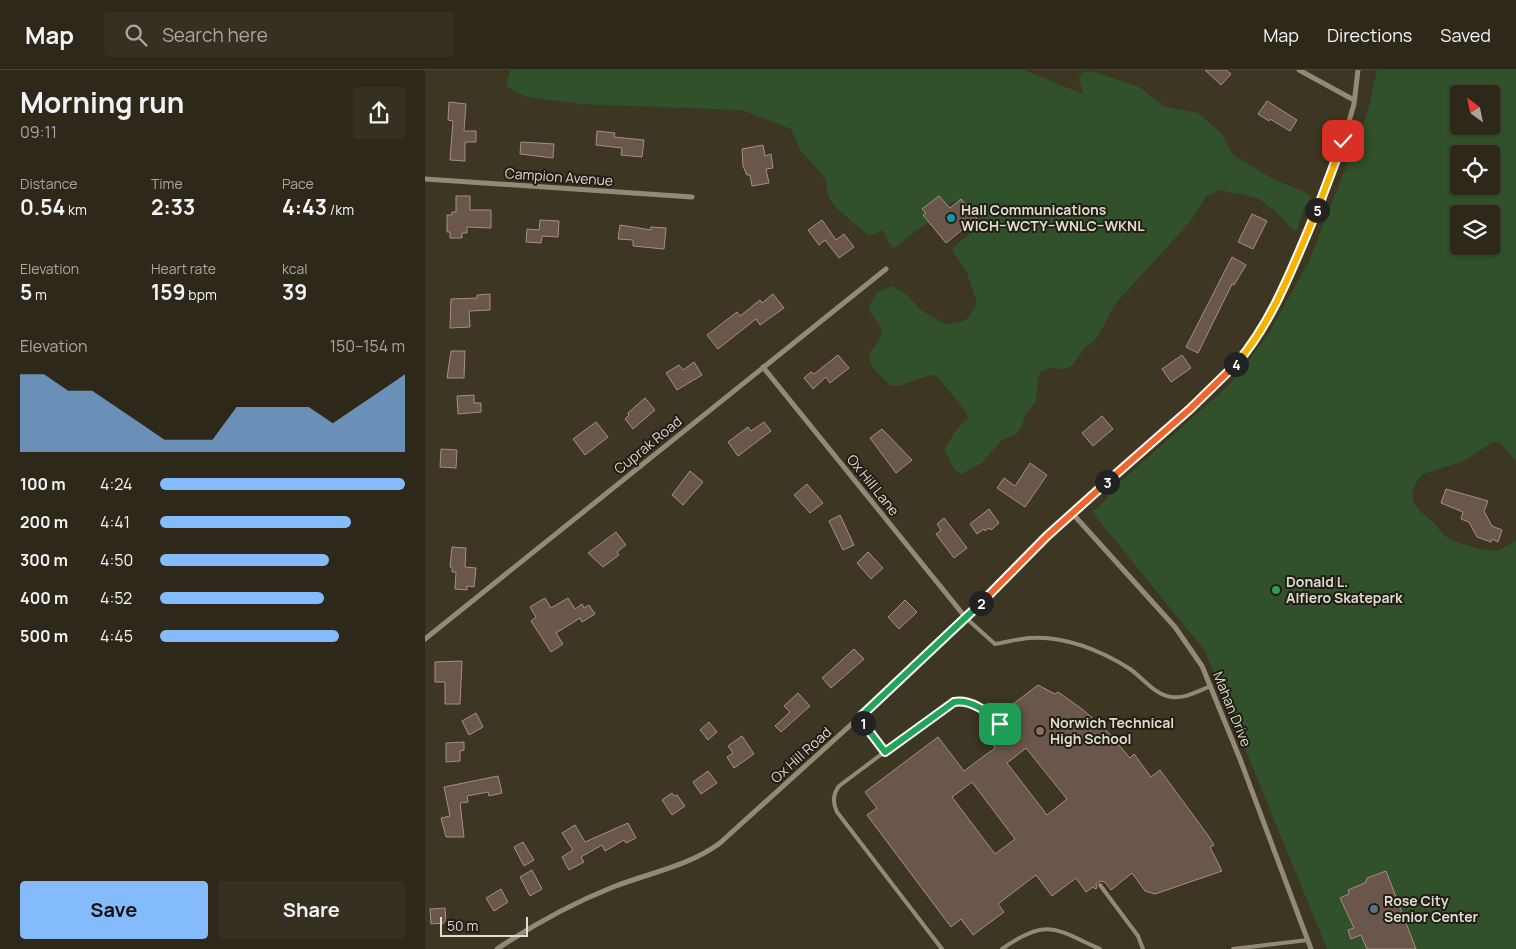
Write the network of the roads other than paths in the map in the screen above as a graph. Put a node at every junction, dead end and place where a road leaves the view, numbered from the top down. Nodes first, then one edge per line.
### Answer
1 (1299, 70) edge
2 (1358, 70) edge
3 (1354, 100) junction
4 (425, 179) edge
5 (692, 196) dead end
6 (886, 269) dead end
7 (763, 367) junction
8 (1072, 513) junction
9 (967, 618) junction
10 (425, 639) edge
11 (1211, 686) junction
12 (859, 718) junction
13 (1000, 724) dead end
14 (885, 752) junction
15 (1100, 886) dead end
16 (1308, 940) junction
17 (497, 949) edge
18 (942, 949) edge
19 (1002, 949) edge
20 (1100, 949) edge
21 (1143, 949) edge
22 (1233, 949) edge
23 (1311, 949) edge

1 - 3 street
2 - 3 street, Ox Hill Road
3 - 8 street, Ox Hill Road
4 - 5 street, Campion Avenue
6 - 7 street, Cuprak Road
7 - 9 street, Ox Hill Lane
7 - 10 street, Cuprak Road
8 - 9 street, Ox Hill Road
8 - 11 street, Mahan Drive
9 - 11 lane
9 - 12 street, Ox Hill Road
11 - 16 street, Mahan Drive
12 - 14 lane
12 - 17 street, Ox Hill Road
13 - 14 lane
14 - 18 lane
15 - 21 lane
16 - 22 lane
16 - 23 street, Mahan Drive
19 - 20 lane

